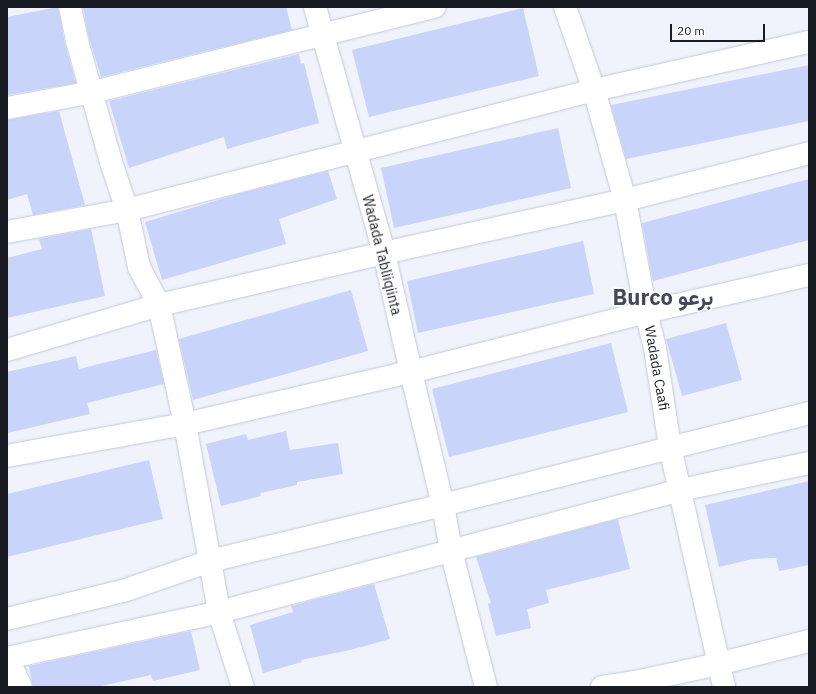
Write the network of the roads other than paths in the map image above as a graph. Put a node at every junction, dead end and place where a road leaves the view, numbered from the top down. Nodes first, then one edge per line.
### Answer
1 (70, 7) edge
2 (315, 7) edge
3 (435, 7) edge
4 (565, 7) edge
5 (323, 35) junction
6 (809, 42) edge
7 (594, 90) junction
8 (93, 92) junction
9 (7, 108) edge
10 (355, 151) junction
11 (809, 153) edge
12 (625, 200) junction
13 (127, 210) junction
14 (7, 232) edge
15 (384, 253) junction
16 (809, 275) edge
17 (159, 305) junction
18 (646, 312) junction
19 (7, 350) edge
20 (411, 372) junction
21 (809, 413) edge
22 (185, 424) junction
23 (670, 447) junction
24 (7, 456) edge
25 (809, 463) edge
26 (680, 490) junction
27 (443, 505) junction
28 (451, 551) junction
29 (210, 561) junction
30 (219, 612) junction
31 (7, 619) edge
32 (809, 641) edge
33 (7, 658) edge
34 (718, 664) junction
35 (21, 687) edge
36 (242, 687) edge
37 (486, 687) edge
38 (602, 687) edge
39 (724, 687) edge

1 - 8 street
2 - 5 street, Wadada Tabliiqiinta
3 - 5 street
4 - 7 street, Wadada Caafi
5 - 8 street
5 - 10 street, Wadada Tabliiqiinta
6 - 7 street
7 - 10 street
7 - 12 street, Wadada Caafi
8 - 9 street
8 - 13 street
10 - 13 street
10 - 15 street, Wadada Tabliiqiinta
11 - 12 street
12 - 15 street
12 - 18 street, Wadada Caafi
13 - 14 street
13 - 17 street
15 - 17 street
15 - 20 street, Wadada Tabliiqiinta
16 - 18 street
17 - 19 street
17 - 22 street
18 - 20 street
18 - 23 street, Wadada Caafi
20 - 22 street
20 - 27 street, Wadada Tabliiqiinta
21 - 23 street
22 - 24 street
22 - 29 street
23 - 26 street, Wadada Caafi
23 - 27 street
25 - 26 street
26 - 28 street
26 - 34 street, Wadada Caafi
27 - 28 street, Wadada Tabliiqiinta
27 - 29 street
28 - 30 street
28 - 37 street, Wadada Tabliiqiinta
29 - 30 street
29 - 31 street
30 - 33 street
30 - 36 street
32 - 34 street
33 - 35 street
34 - 38 street
34 - 39 street, Wadada Caafi

